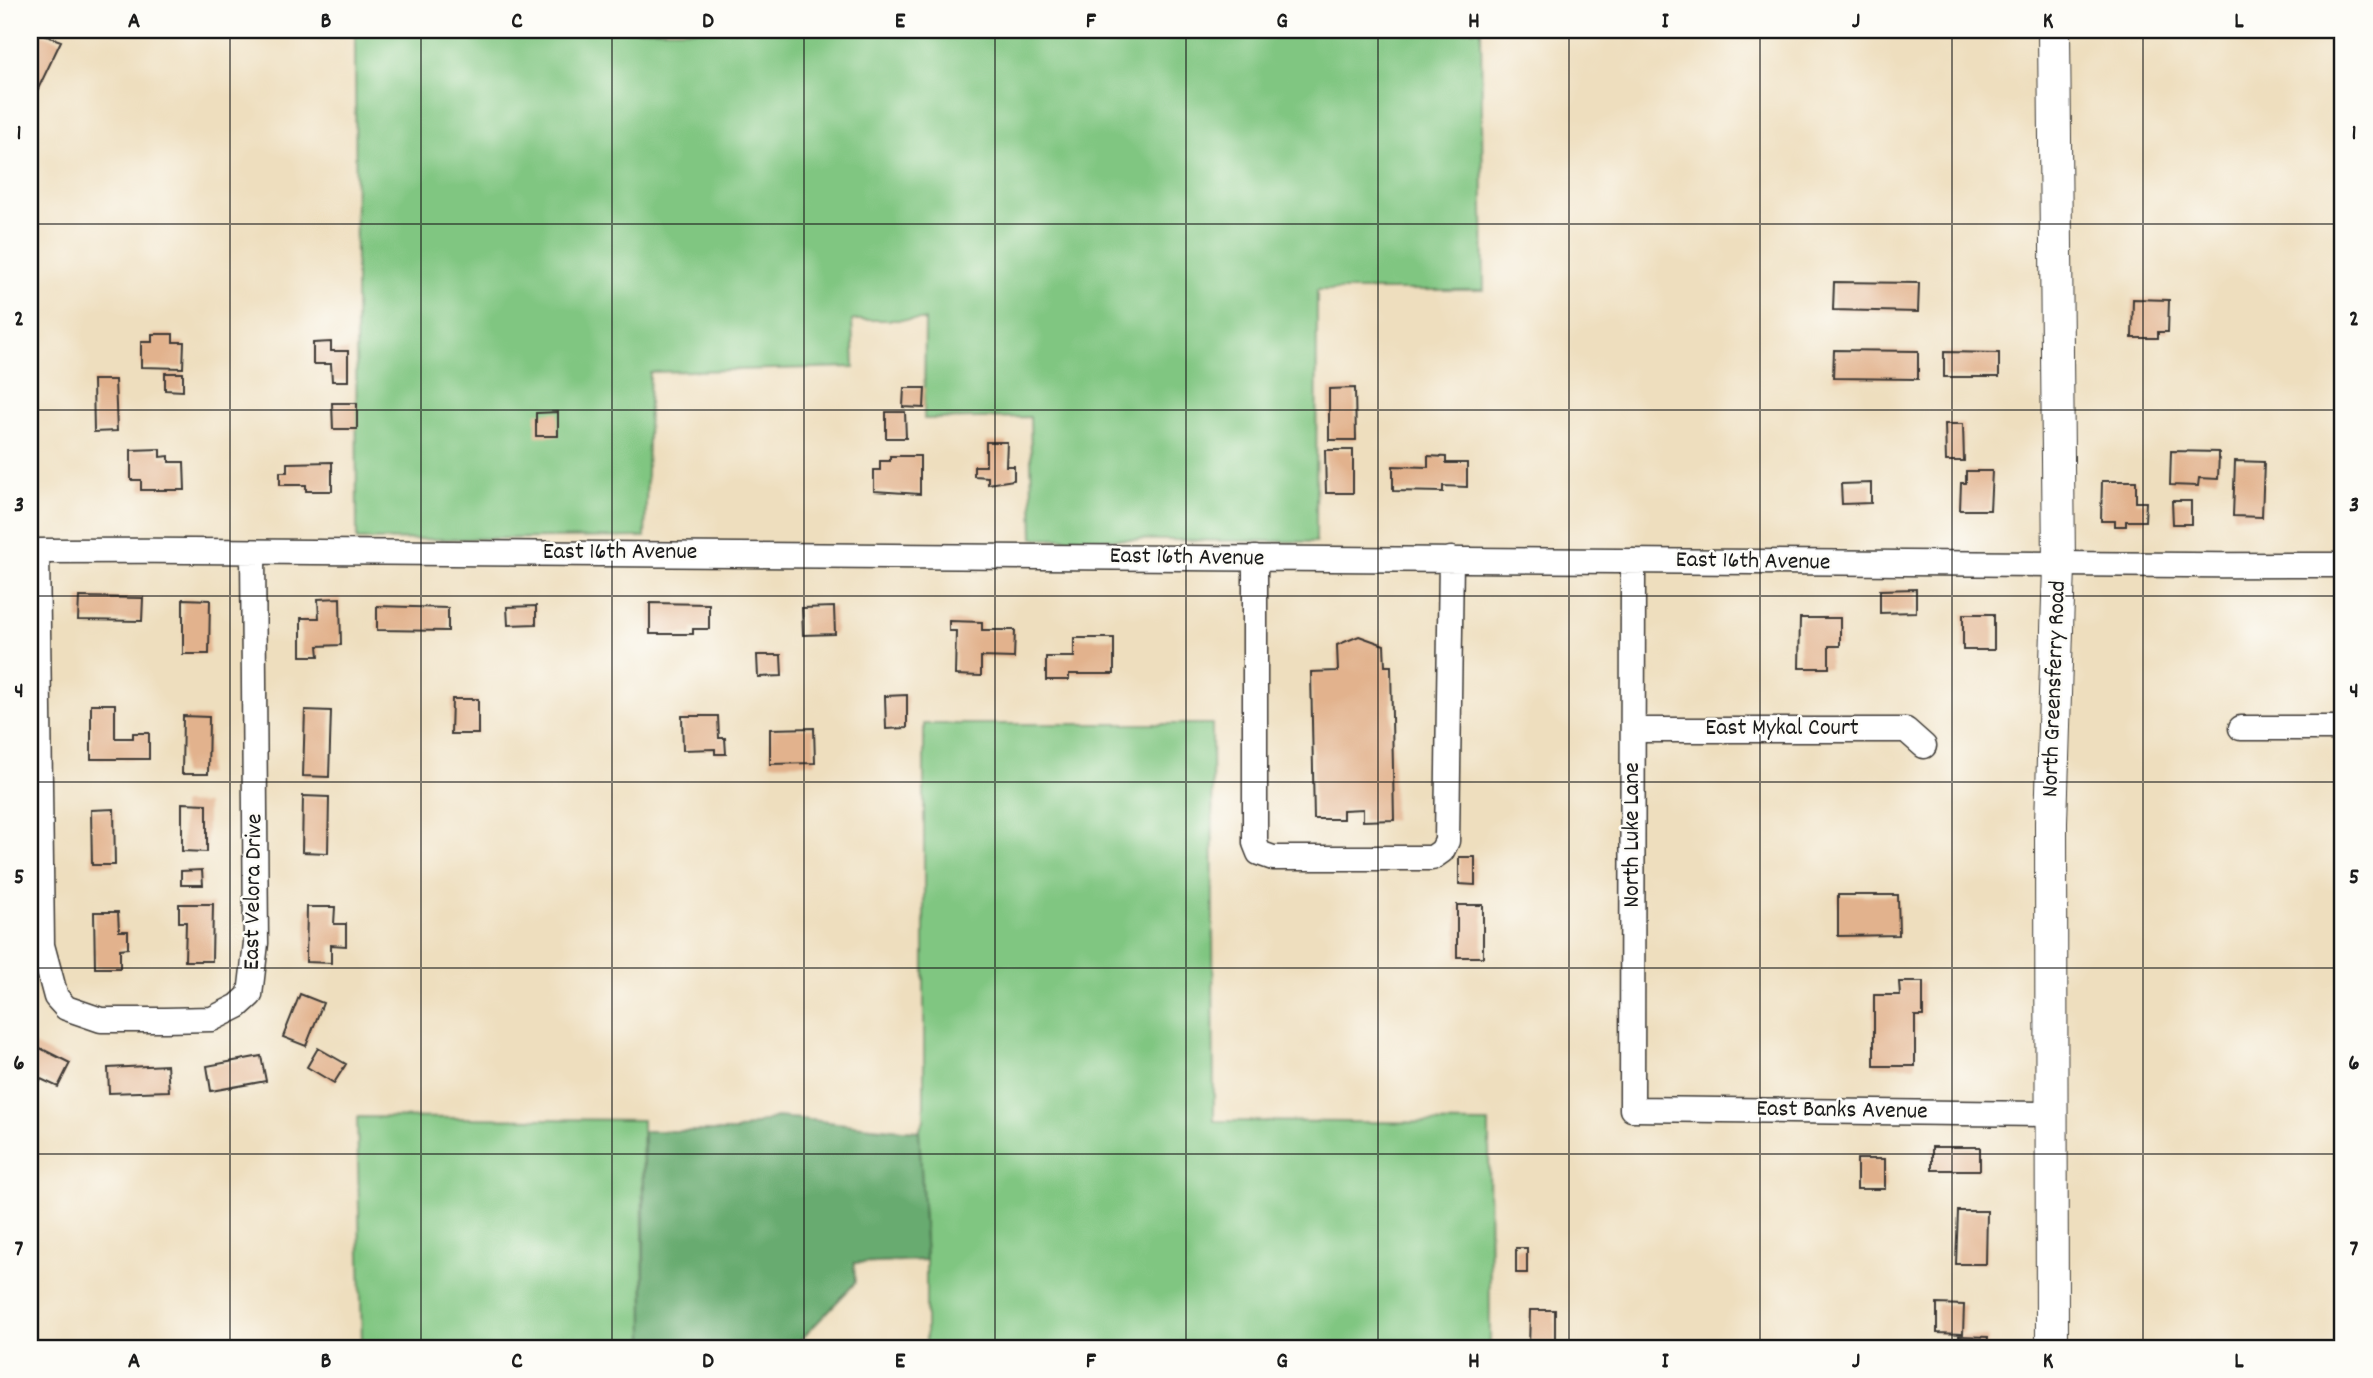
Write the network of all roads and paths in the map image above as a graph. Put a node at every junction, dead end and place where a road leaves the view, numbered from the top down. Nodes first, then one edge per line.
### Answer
1 (2054, 30) edge
2 (33, 551) edge
3 (253, 552) junction
4 (1255, 558) junction
5 (1451, 559) junction
6 (1633, 561) junction
7 (2343, 565) edge
8 (2059, 566) junction
9 (2241, 728) dead end
10 (2343, 728) edge
11 (1633, 730) junction
12 (1924, 746) dead end
13 (1632, 1109) joint
14 (2051, 1114) junction
15 (2052, 1348) edge

1 - 8 main road, North Greensferry Road
2 - 3 street, East 16th Avenue
2 - 3 street, East Velora Drive
3 - 4 street, East 16th Avenue
4 - 5 street, East 16th Avenue
4 - 5 street
5 - 6 street, East 16th Avenue
6 - 8 street, East 16th Avenue
6 - 11 street, North Luke Lane
7 - 8 street, East 16th Avenue
8 - 14 main road, North Greensferry Road
9 - 10 street
11 - 12 street, East Mykal Court
11 - 13 street, North Luke Lane
13 - 14 street, East Banks Avenue
14 - 15 main road, North Greensferry Road

